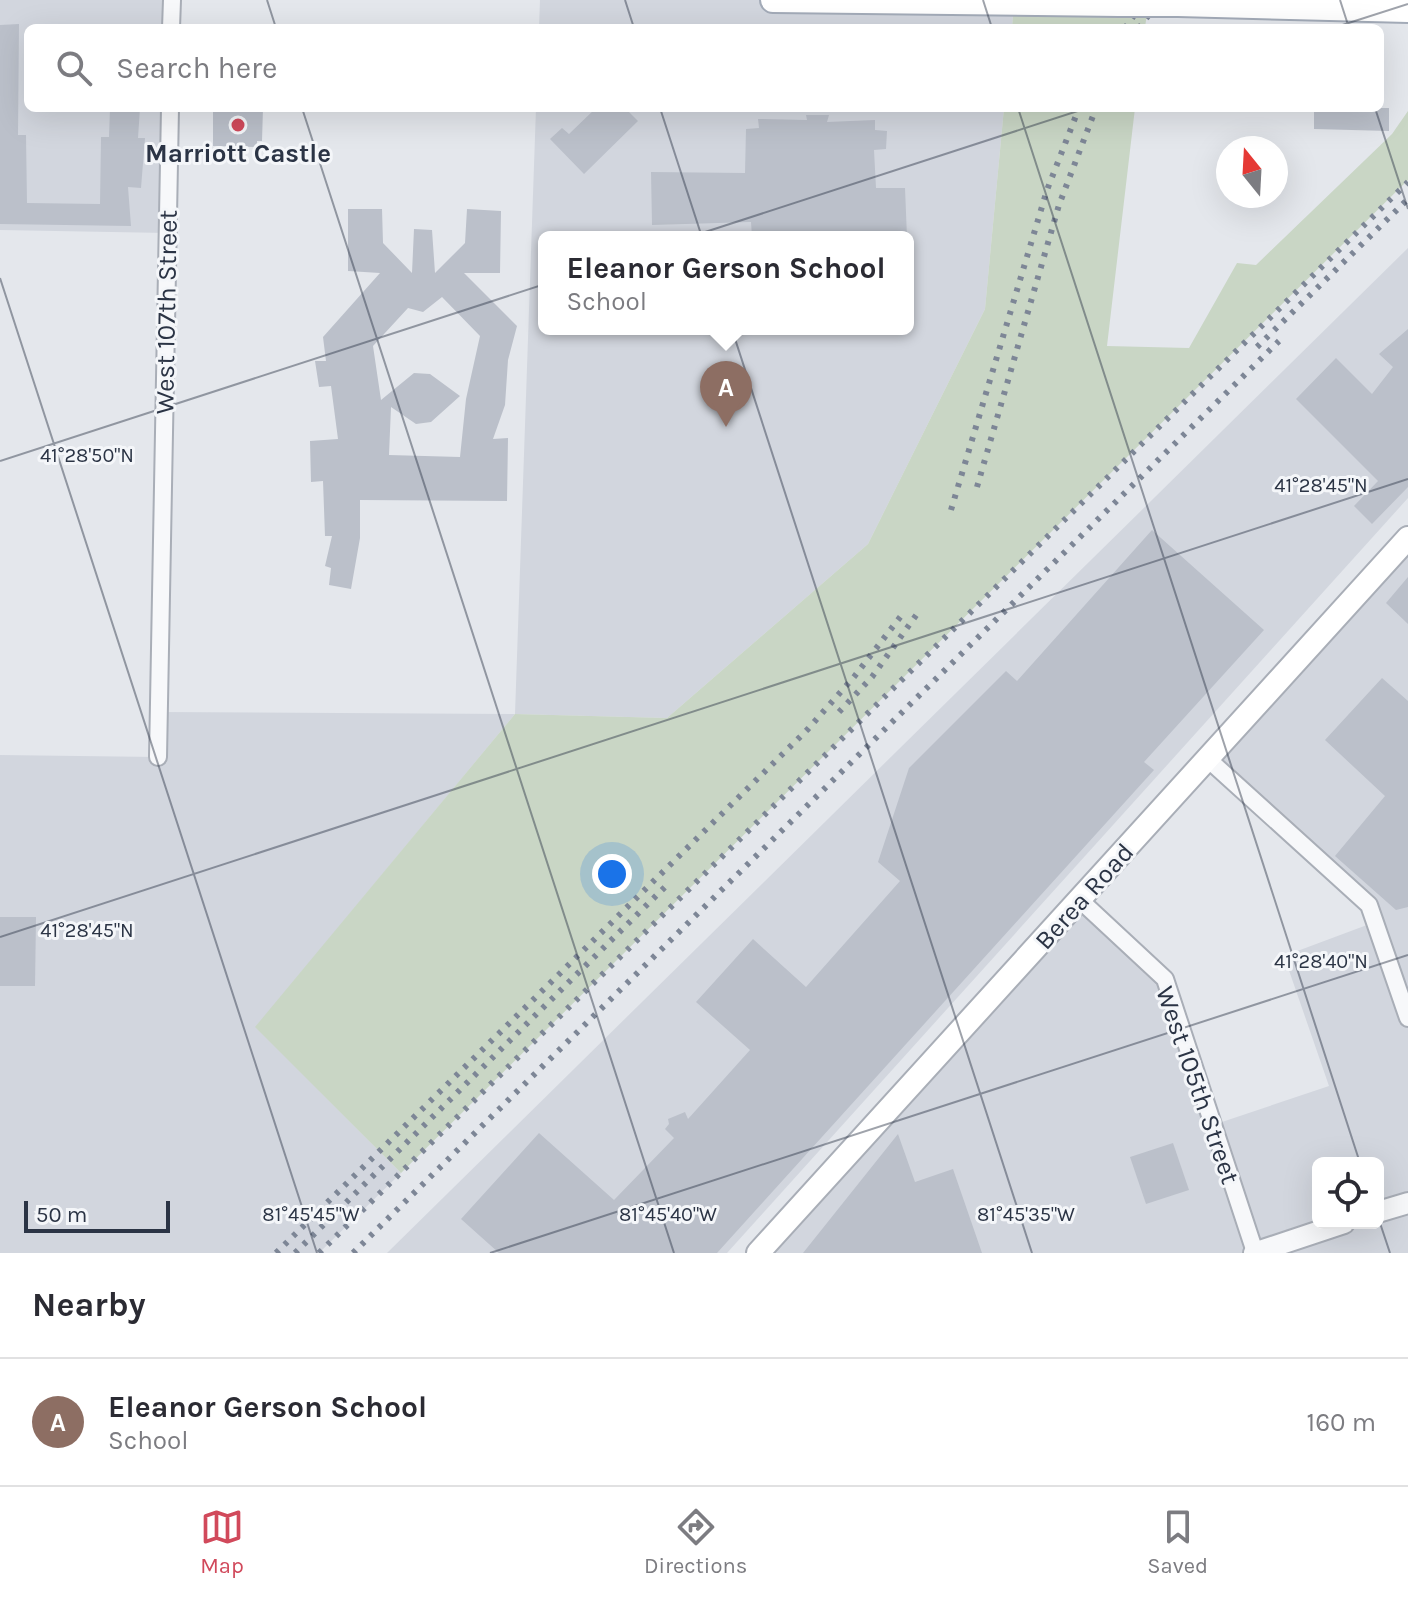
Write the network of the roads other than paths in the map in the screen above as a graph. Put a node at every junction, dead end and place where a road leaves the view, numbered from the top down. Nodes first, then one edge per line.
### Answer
1 (172, 0) edge
2 (773, 0) edge
3 (1408, 10) edge
4 (171, 24) edge
5 (170, 112) edge
6 (1408, 538) edge
7 (158, 757) dead end
8 (1209, 760) junction
9 (1080, 900) junction
10 (1408, 1018) edge
11 (1408, 1203) edge
12 (1384, 1210) edge
13 (1327, 1229) edge
14 (1260, 1252) edge
15 (758, 1253) edge

1 - 4 street
2 - 3 main road, bridge
5 - 7 street, West 107th Street
6 - 8 main road, Berea Road
8 - 9 main road, Berea Road
8 - 10 street
9 - 14 street, West 105th Street
9 - 15 main road, Berea Road
11 - 12 street
13 - 14 street

